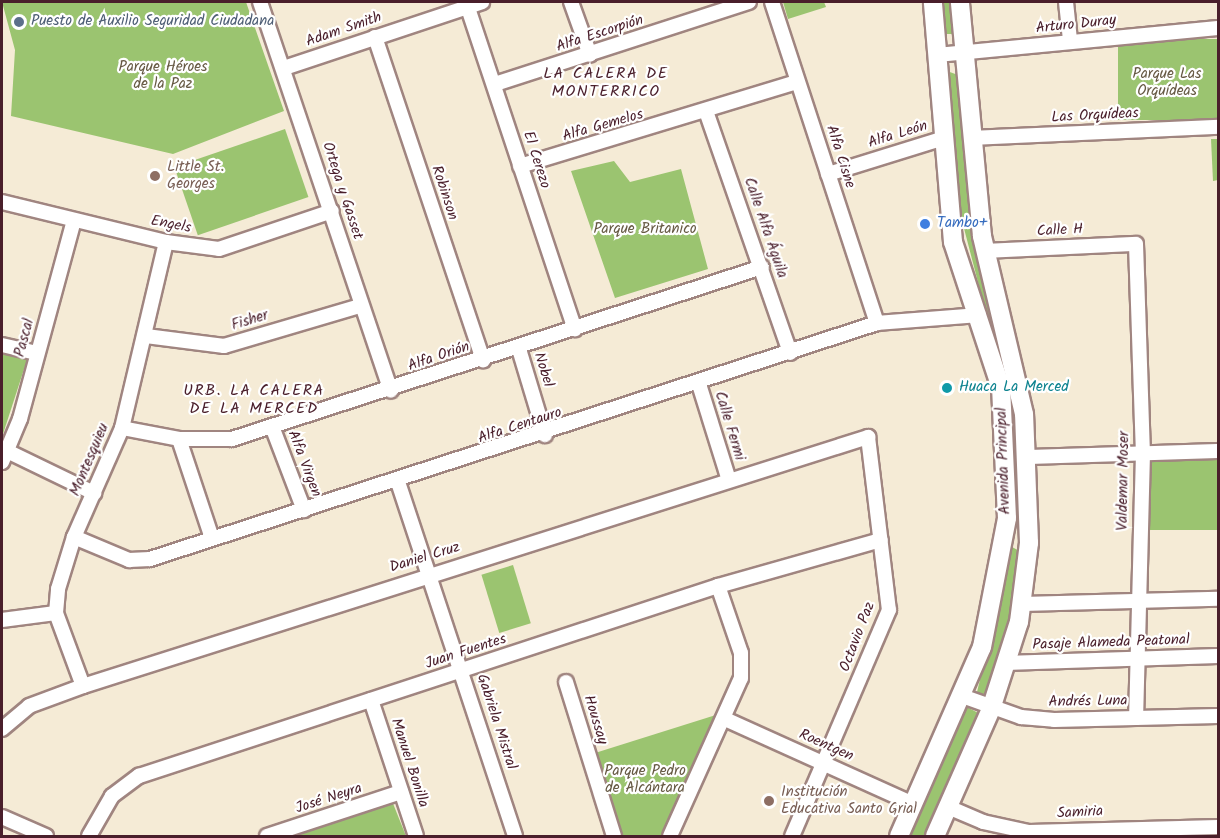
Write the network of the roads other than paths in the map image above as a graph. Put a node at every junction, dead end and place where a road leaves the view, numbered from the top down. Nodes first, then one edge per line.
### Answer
1 (260, 2) edge
2 (482, 2) edge
3 (571, 2) edge
4 (749, 2) edge
5 (772, 2) edge
6 (933, 2) edge
7 (960, 2) edge
8 (1066, 2) edge
9 (467, 4) edge
10 (1218, 28) edge
11 (375, 37) junction
12 (1070, 41) junction
13 (590, 55) junction
14 (937, 55) junction
15 (963, 55) junction
16 (284, 68) junction
17 (797, 82) junction
18 (495, 84) junction
19 (707, 114) junction
20 (1218, 128) edge
21 (944, 138) junction
22 (972, 138) junction
23 (520, 166) junction
24 (828, 174) junction
25 (2, 202) edge
26 (332, 211) junction
27 (74, 220) junction
28 (166, 242) junction
29 (1136, 244) joint
30 (986, 251) junction
31 (762, 267) junction
32 (360, 306) junction
33 (979, 315) junction
34 (877, 323) junction
35 (575, 328) junction
36 (146, 336) junction
37 (2, 345) edge
38 (519, 349) junction
39 (37, 353) junction
40 (790, 353) junction
41 (483, 360) junction
42 (699, 384) junction
43 (391, 390) junction
44 (122, 428) junction
45 (273, 429) junction
46 (545, 435) junction
47 (868, 437) joint
48 (178, 439) junction
49 (1218, 451) edge
50 (1143, 453) junction
51 (4, 457) edge
52 (1028, 457) junction
53 (728, 477) junction
54 (398, 482) junction
55 (94, 493) junction
56 (304, 510) junction
57 (1005, 535) junction
58 (1029, 535) junction
59 (74, 537) junction
60 (212, 538) junction
61 (881, 540) junction
62 (429, 574) junction
63 (718, 586) junction
64 (1218, 599) edge
65 (1136, 602) junction
66 (1022, 604) junction
67 (56, 613) junction
68 (2, 620) edge
69 (1218, 656) edge
70 (1135, 659) junction
71 (1005, 663) junction
72 (462, 671) junction
73 (566, 682) dead end
74 (83, 686) junction
75 (962, 696) junction
76 (371, 700) junction
77 (991, 709) junction
78 (1218, 716) edge
79 (1136, 718) junction
80 (725, 719) junction
81 (2, 729) edge
82 (824, 764) junction
83 (401, 792) junction
84 (914, 804) junction
85 (948, 807) junction
86 (2, 817) edge
87 (1212, 830) edge
88 (45, 837) edge
89 (89, 837) edge
90 (267, 837) edge
91 (416, 837) edge
92 (515, 837) edge
93 (614, 837) edge
94 (670, 837) edge
95 (792, 837) edge
96 (899, 837) edge
97 (935, 837) edge

1 - 16 street, Ortega y Gasset
2 - 9 street, Adam Smith
3 - 13 street
4 - 13 street, Alfa Escorpión
5 - 17 street, Alfa Cisne
6 - 14 main road, Avenida Principal
7 - 15 main road, Avenida Principal
8 - 12 street
9 - 11 street, Adam Smith
9 - 18 street, El Cerezo
10 - 12 street, Arturo Duray
11 - 16 street, Adam Smith
11 - 41 street, Robinson
12 - 15 street, Arturo Duray
13 - 18 street, Alfa Escorpión
14 - 15 street, Arturo Duray
14 - 21 main road, Avenida Principal
15 - 22 main road, Avenida Principal
16 - 26 street, Ortega y Gasset
17 - 19 street, Alfa Gemelos
17 - 24 street, Alfa Cisne
18 - 23 street, El Cerezo
19 - 23 street, Alfa Gemelos
19 - 31 street, Calle Alfa Águila
20 - 22 street, Las Orquídeas
21 - 24 street, Alfa León
21 - 33 main road, Avenida Principal
22 - 30 main road, Avenida Principal
23 - 35 street, El Cerezo
24 - 34 street, Alfa Cisne
25 - 27 street, Engels
26 - 28 street, Engels
26 - 32 street, Ortega y Gasset
27 - 28 street, Engels
27 - 39 street, Pascal
28 - 36 street, Montesquieu
29 - 30 street, Calle H
29 - 50 street, Valdemar Moser
30 - 52 main road, Avenida Principal
31 - 35 street, Alfa Orión
31 - 40 street, Calle Alfa Águila
32 - 36 street, Fisher
32 - 43 street, Ortega y Gasset
33 - 34 street, Alfa Centauro
33 - 57 main road, Avenida Principal
34 - 40 street, Alfa Centauro
35 - 38 street, Alfa Orión
36 - 44 street, Montesquieu
37 - 39 street
38 - 41 street, Alfa Orión
38 - 46 street, Nobel
39 - 51 street, Pascal
40 - 42 street, Alfa Centauro
41 - 43 street, Alfa Orión
42 - 46 street, Alfa Centauro
42 - 53 street, Calle Fermi
43 - 45 street, Alfa Orión
44 - 48 street, Alfa Orión
44 - 55 street, Montesquieu
45 - 48 street, Alfa Orión
45 - 56 street, Alfa Virgen
46 - 54 street, Alfa Centauro
47 - 53 street, Daniel Cruz
47 - 61 street, Octavio Paz
48 - 60 street
49 - 50 street
50 - 52 street
50 - 65 street, Valdemar Moser
51 - 55 street
52 - 58 main road, Avenida Principal
53 - 62 street, Daniel Cruz
54 - 56 street, Alfa Centauro
54 - 62 street, Gabriela Mistral
55 - 59 street, Montesquieu
56 - 60 street, Alfa Centauro
57 - 58 main road
57 - 75 main road, Avenida Principal
58 - 66 main road, Avenida Principal
59 - 60 street, Alfa Centauro
59 - 67 street, Montesquieu
61 - 63 street, Juan Fuentes
61 - 82 street, Octavio Paz
62 - 72 street, Gabriela Mistral
62 - 74 street, Daniel Cruz
63 - 72 street, Juan Fuentes
63 - 80 street
64 - 65 street
65 - 66 street
65 - 70 street, Valdemar Moser
66 - 71 main road, Avenida Principal
67 - 68 street
67 - 74 street
69 - 70 street, Pasaje Alameda Peatonal
70 - 71 street, Pasaje Alameda Peatonal
70 - 79 street, Valdemar Moser
71 - 77 main road, Avenida Principal
72 - 76 street, Juan Fuentes
72 - 92 street, Gabriela Mistral
73 - 93 street, Houssay
74 - 81 street, Daniel Cruz
75 - 77 street, Andrés Luna
75 - 84 main road, Avenida Principal
76 - 83 street, Manuel Bonilla
76 - 89 street, Juan Fuentes
77 - 79 street, Andrés Luna
77 - 85 main road, Avenida Principal
78 - 79 street, Andrés Luna
80 - 82 street, Roentgen
80 - 94 street
82 - 84 street, Roentgen
82 - 95 street, Octavio Paz
83 - 90 street, José Neyra
83 - 91 street, Manuel Bonilla
84 - 96 main road, Avenida Principal
85 - 87 street, Samiria
85 - 97 main road, Avenida Principal
86 - 88 street

